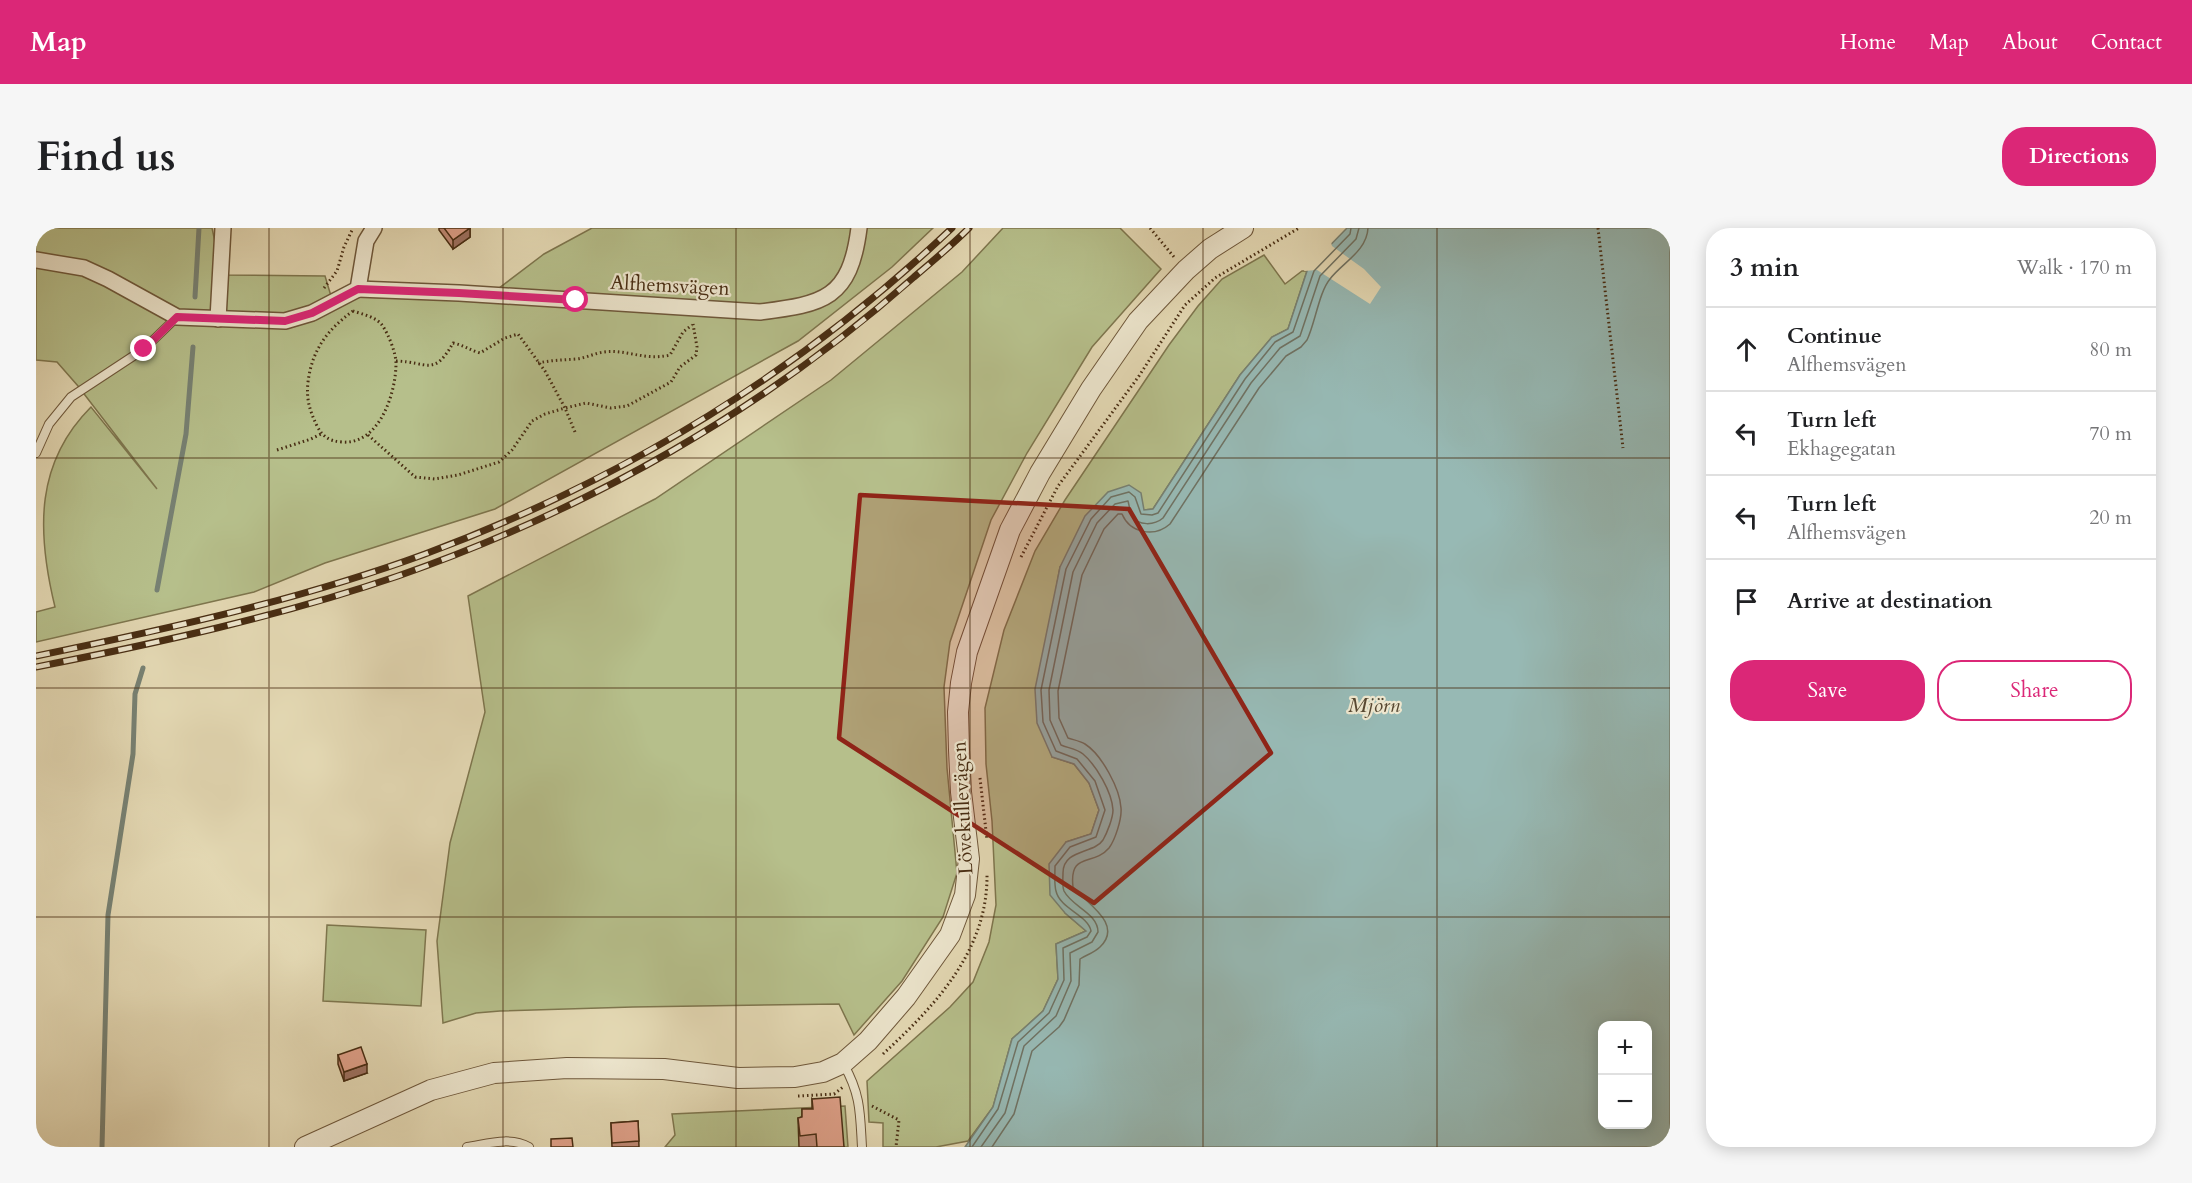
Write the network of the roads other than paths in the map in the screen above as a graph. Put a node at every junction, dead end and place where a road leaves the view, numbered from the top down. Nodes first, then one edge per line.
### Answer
1 (223, 228) edge
2 (374, 228) edge
3 (859, 228) edge
4 (1243, 228) edge
5 (36, 260) edge
6 (358, 289) junction
7 (177, 317) junction
8 (218, 319) junction
9 (36, 453) edge
10 (848, 1072) junction
11 (305, 1147) edge
12 (467, 1147) edge
13 (529, 1147) edge
14 (862, 1147) edge

1 - 8 street
2 - 6 street
3 - 6 street, Alfhemsvägen
4 - 10 street, Lövekullevägen
5 - 7 street
6 - 8 street
7 - 8 street
7 - 9 lane
10 - 11 street, Lövekullevägen
10 - 14 lane
12 - 13 lane

